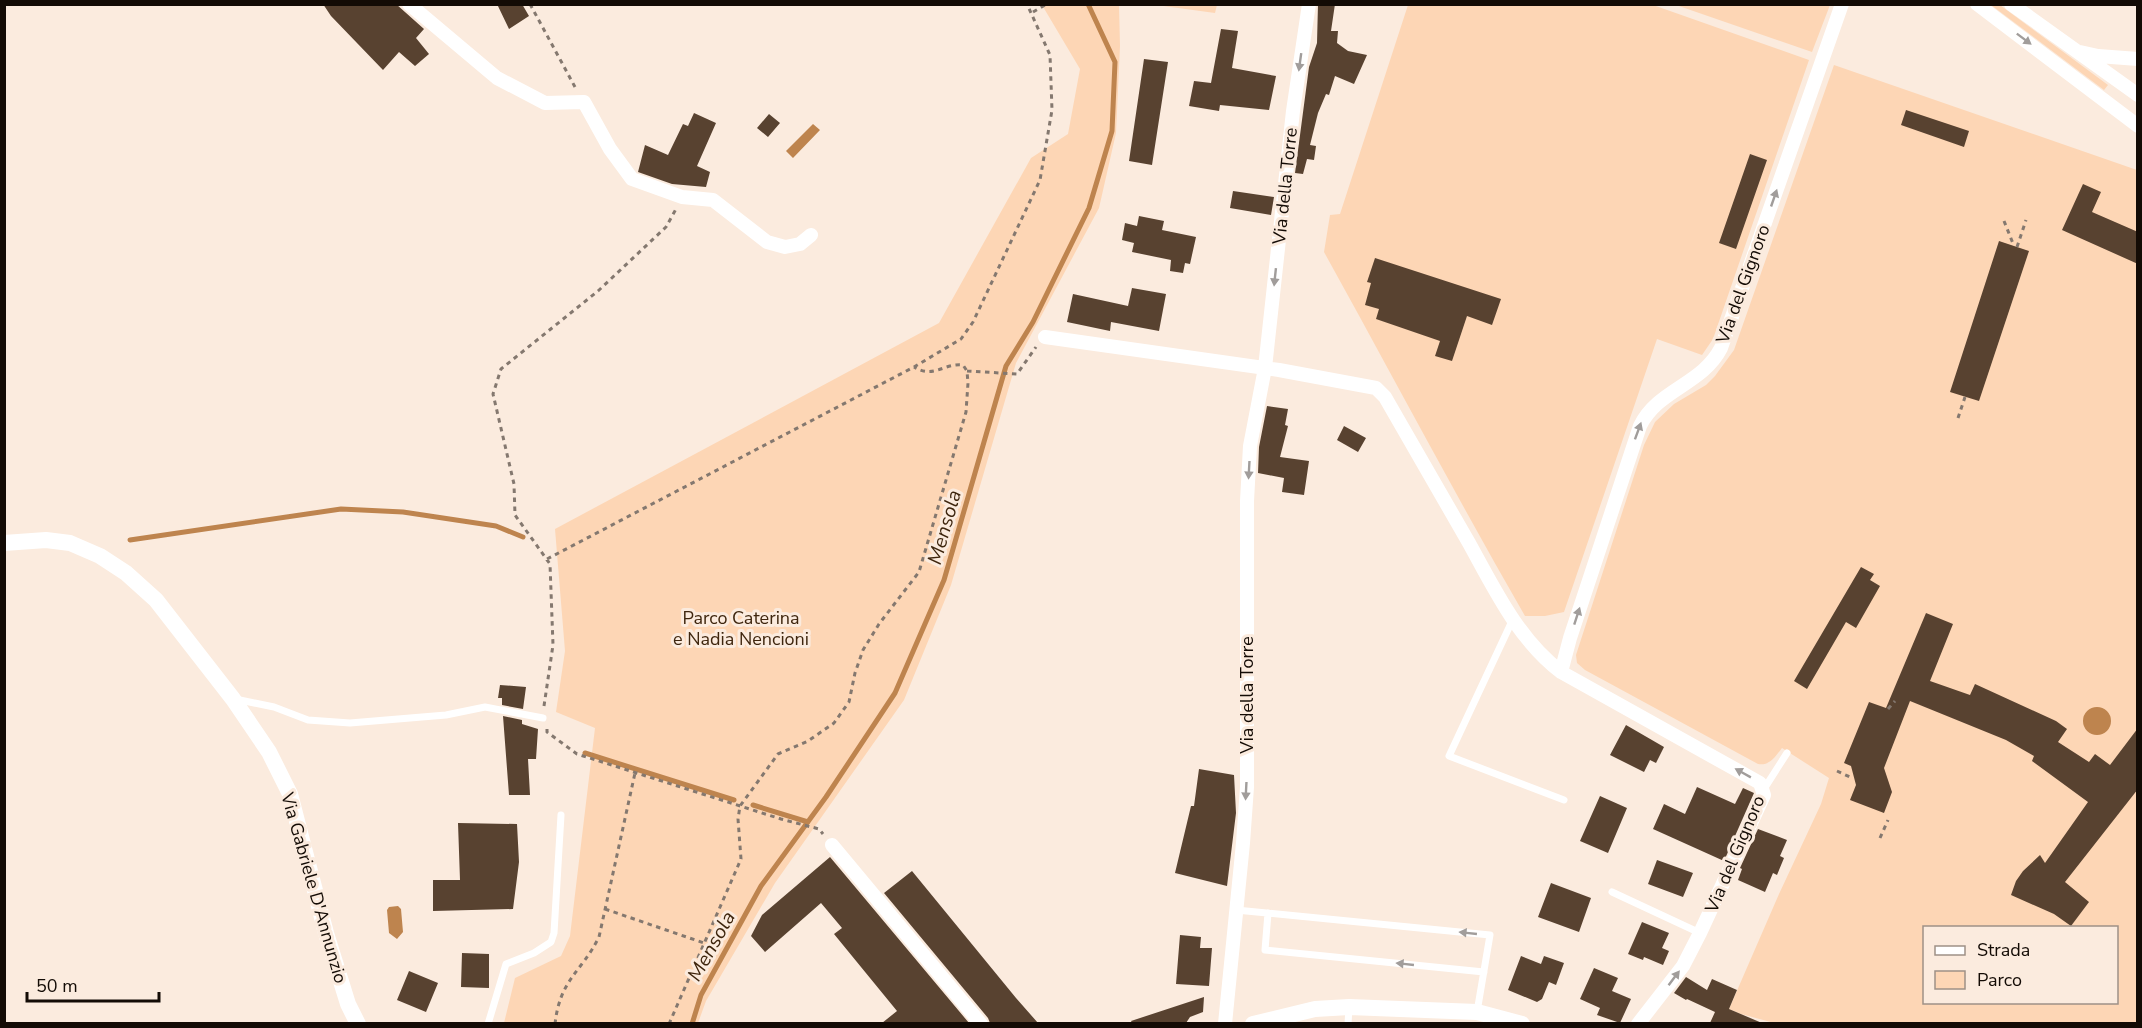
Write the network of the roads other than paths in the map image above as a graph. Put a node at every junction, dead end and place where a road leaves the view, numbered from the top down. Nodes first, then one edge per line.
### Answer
1 (410, 4) edge
2 (1309, 4) edge
3 (1842, 4) edge
4 (1977, 4) edge
5 (2011, 4) edge
6 (2073, 51) junction
7 (2138, 59) edge
8 (2138, 95) edge
9 (2138, 126) edge
10 (811, 235) dead end
11 (1045, 337) road end
12 (1265, 368) junction
13 (4, 543) edge
14 (1513, 619) junction
15 (1561, 672) junction
16 (233, 699) junction
17 (543, 718) road end
18 (1787, 753) dead end
19 (1764, 789) junction
20 (1564, 800) dead end
21 (561, 814) dead end
22 (832, 845) dead end
23 (1612, 892) dead end
24 (1236, 910) junction
25 (1268, 913) junction
26 (1701, 933) junction
27 (1484, 972) junction
28 (1477, 1012) junction
29 (1349, 1015) edge
30 (358, 1023) edge
31 (488, 1023) edge
32 (981, 1023) edge
33 (1225, 1023) edge
34 (1253, 1023) edge
35 (1522, 1023) edge
36 (1638, 1023) edge

1 - 10 street
2 -> 12 street, Via della Torre
15 -> 3 street, Via del Gignoro
4 -> 9 street
5 - 6 street
6 - 7 street
6 - 8 street
11 - 12 street
12 - 14 street, Via del Gignoro
12 -> 24 street, Via della Torre
13 - 16 street, Via Gabriele D'Annunzio
14 - 15 street, Via del Gignoro
14 - 20 lane
19 -> 15 street, Via del Gignoro
16 - 17 lane
16 - 30 street, Via Gabriele D'Annunzio
18 - 19 lane
19 - 26 street, Via del Gignoro
21 - 31 lane
22 - 32 street
23 - 26 lane
24 - 25 lane
24 - 33 street, Via della Torre
27 -> 25 lane
27 -> 25 lane
36 -> 26 street, Via del Gignoro
27 - 28 lane
28 - 29 street
28 - 35 street
29 - 34 street

